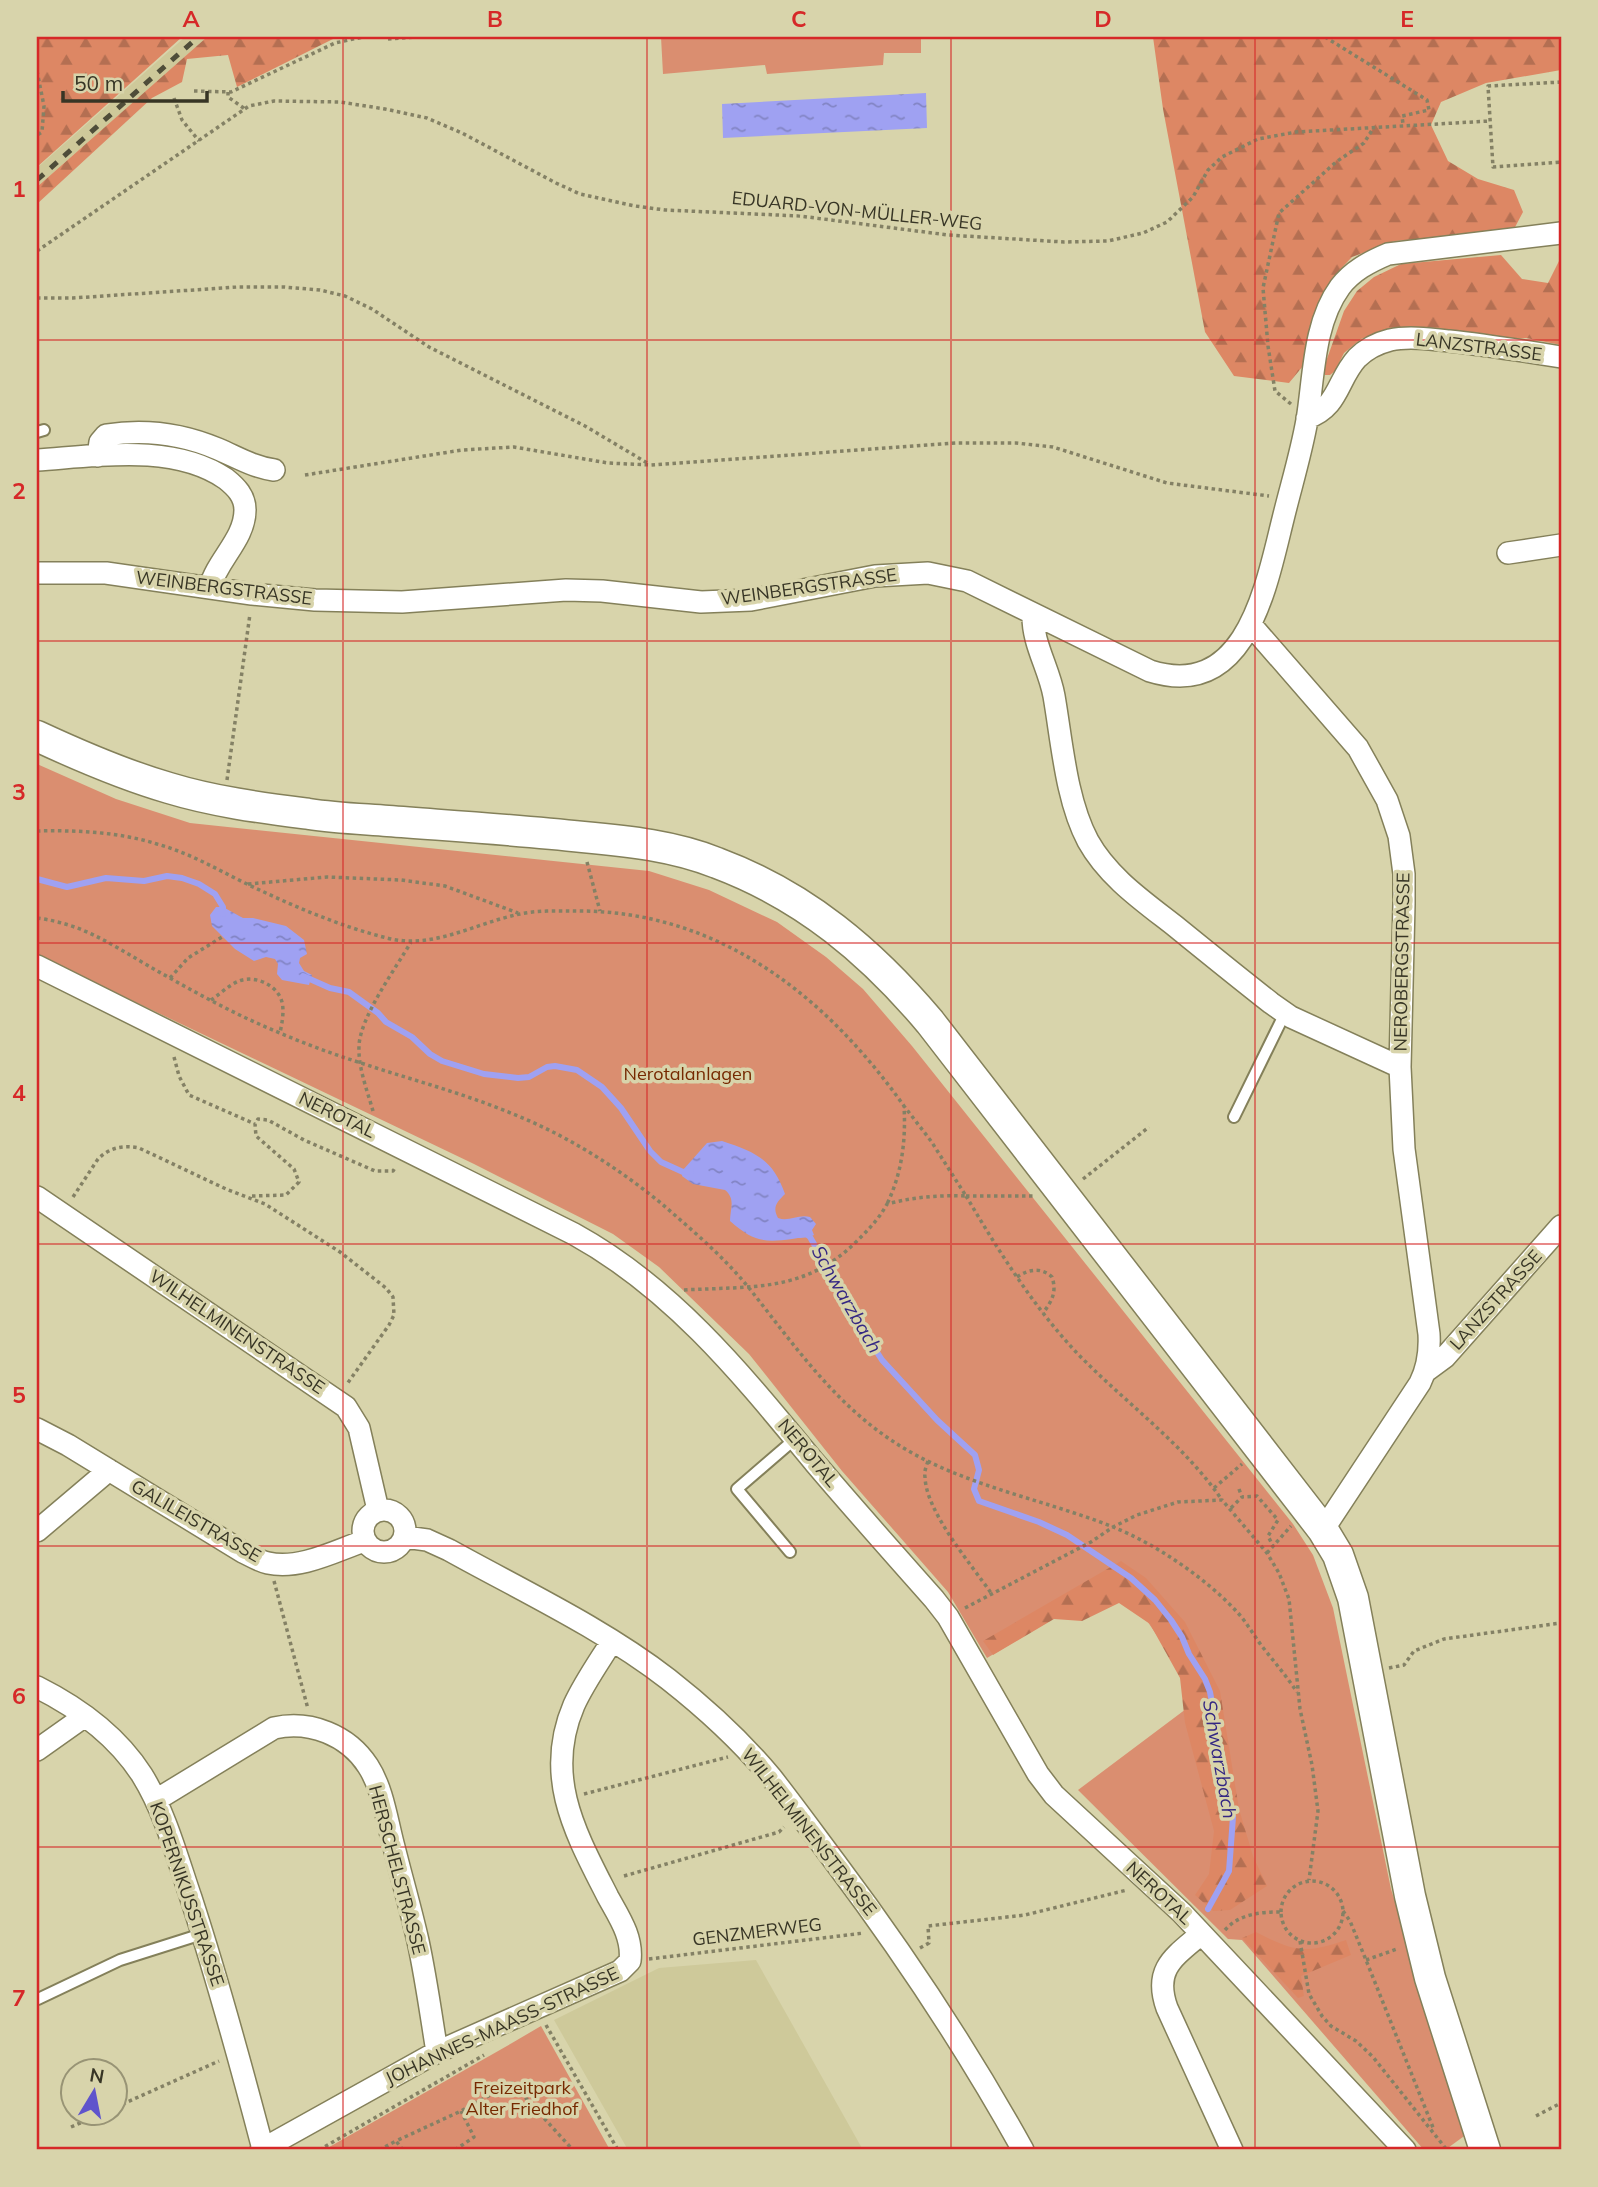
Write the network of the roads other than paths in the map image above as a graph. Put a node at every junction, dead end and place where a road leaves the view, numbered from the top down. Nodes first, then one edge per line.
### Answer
1 (1561, 233) edge
2 (1561, 357) edge
3 (1307, 418) junction
4 (98, 456) junction
5 (37, 460) edge
6 (274, 470) dead end
7 (1561, 545) edge
8 (1508, 553) dead end
9 (37, 573) edge
10 (210, 587) junction
11 (1034, 614) junction
12 (1251, 625) junction
13 (37, 736) edge
14 (37, 967) edge
15 (1285, 1013) junction
16 (1401, 1067) junction
17 (1234, 1117) dead end
18 (37, 1197) edge
19 (1561, 1226) edge
20 (1426, 1371) junction
21 (37, 1429) edge
22 (795, 1439) junction
23 (109, 1470) junction
24 (377, 1510) junction
25 (1323, 1530) junction
26 (37, 1531) edge
27 (405, 1536) junction
28 (364, 1541) junction
29 (790, 1552) dead end
30 (612, 1641) junction
31 (37, 1687) edge
32 (85, 1716) junction
33 (37, 1750) edge
34 (156, 1800) junction
35 (202, 1934) junction
36 (1201, 1934) junction
37 (38, 1999) edge
38 (438, 2052) junction
39 (262, 2150) edge
40 (1023, 2150) edge
41 (1232, 2150) edge
42 (1405, 2150) edge
43 (1485, 2150) edge

1 - 3 street
2 - 3 street, LANZSTRASSE
3 - 12 street
4 - 5 street
4 - 6 street
4 - 10 street
7 - 8 street
9 - 10 street, WEINBERGSTRASSE
10 - 11 street, WEINBERGSTRASSE
11 - 12 street, WEINBERGSTRASSE
11 - 15 street
12 - 16 street, NEROBERGSTRASSE
13 - 25 street
14 - 22 street, NEROTAL
15 - 16 street
15 - 17 lane
16 - 20 street, NEROBERGSTRASSE
18 - 24 street, WILHELMINENSTRASSE
19 - 20 street, LANZSTRASSE
20 - 25 street, NEROBERGSTRASSE
21 - 23 street, GALILEISTRASSE
22 - 29 lane
22 - 36 street, NEROTAL
23 - 26 street
23 - 28 street, GALILEISTRASSE
24 - 27 street
24 - 28 street
25 - 43 street
27 - 28 street
27 - 30 street, WILHELMINENSTRASSE
30 - 38 street, JOHANNES-MAASS-STRASSE
30 - 40 street, WILHELMINENSTRASSE
31 - 32 street, KOPERNIKUSSTRASSE
32 - 33 street
32 - 34 street, KOPERNIKUSSTRASSE
34 - 35 street, KOPERNIKUSSTRASSE
34 - 38 street, HERSCHELSTRASSE
35 - 37 lane
35 - 39 street, KOPERNIKUSSTRASSE
36 - 41 street
36 - 42 street, NEROTAL
38 - 39 street, JOHANNES-MAASS-STRASSE

